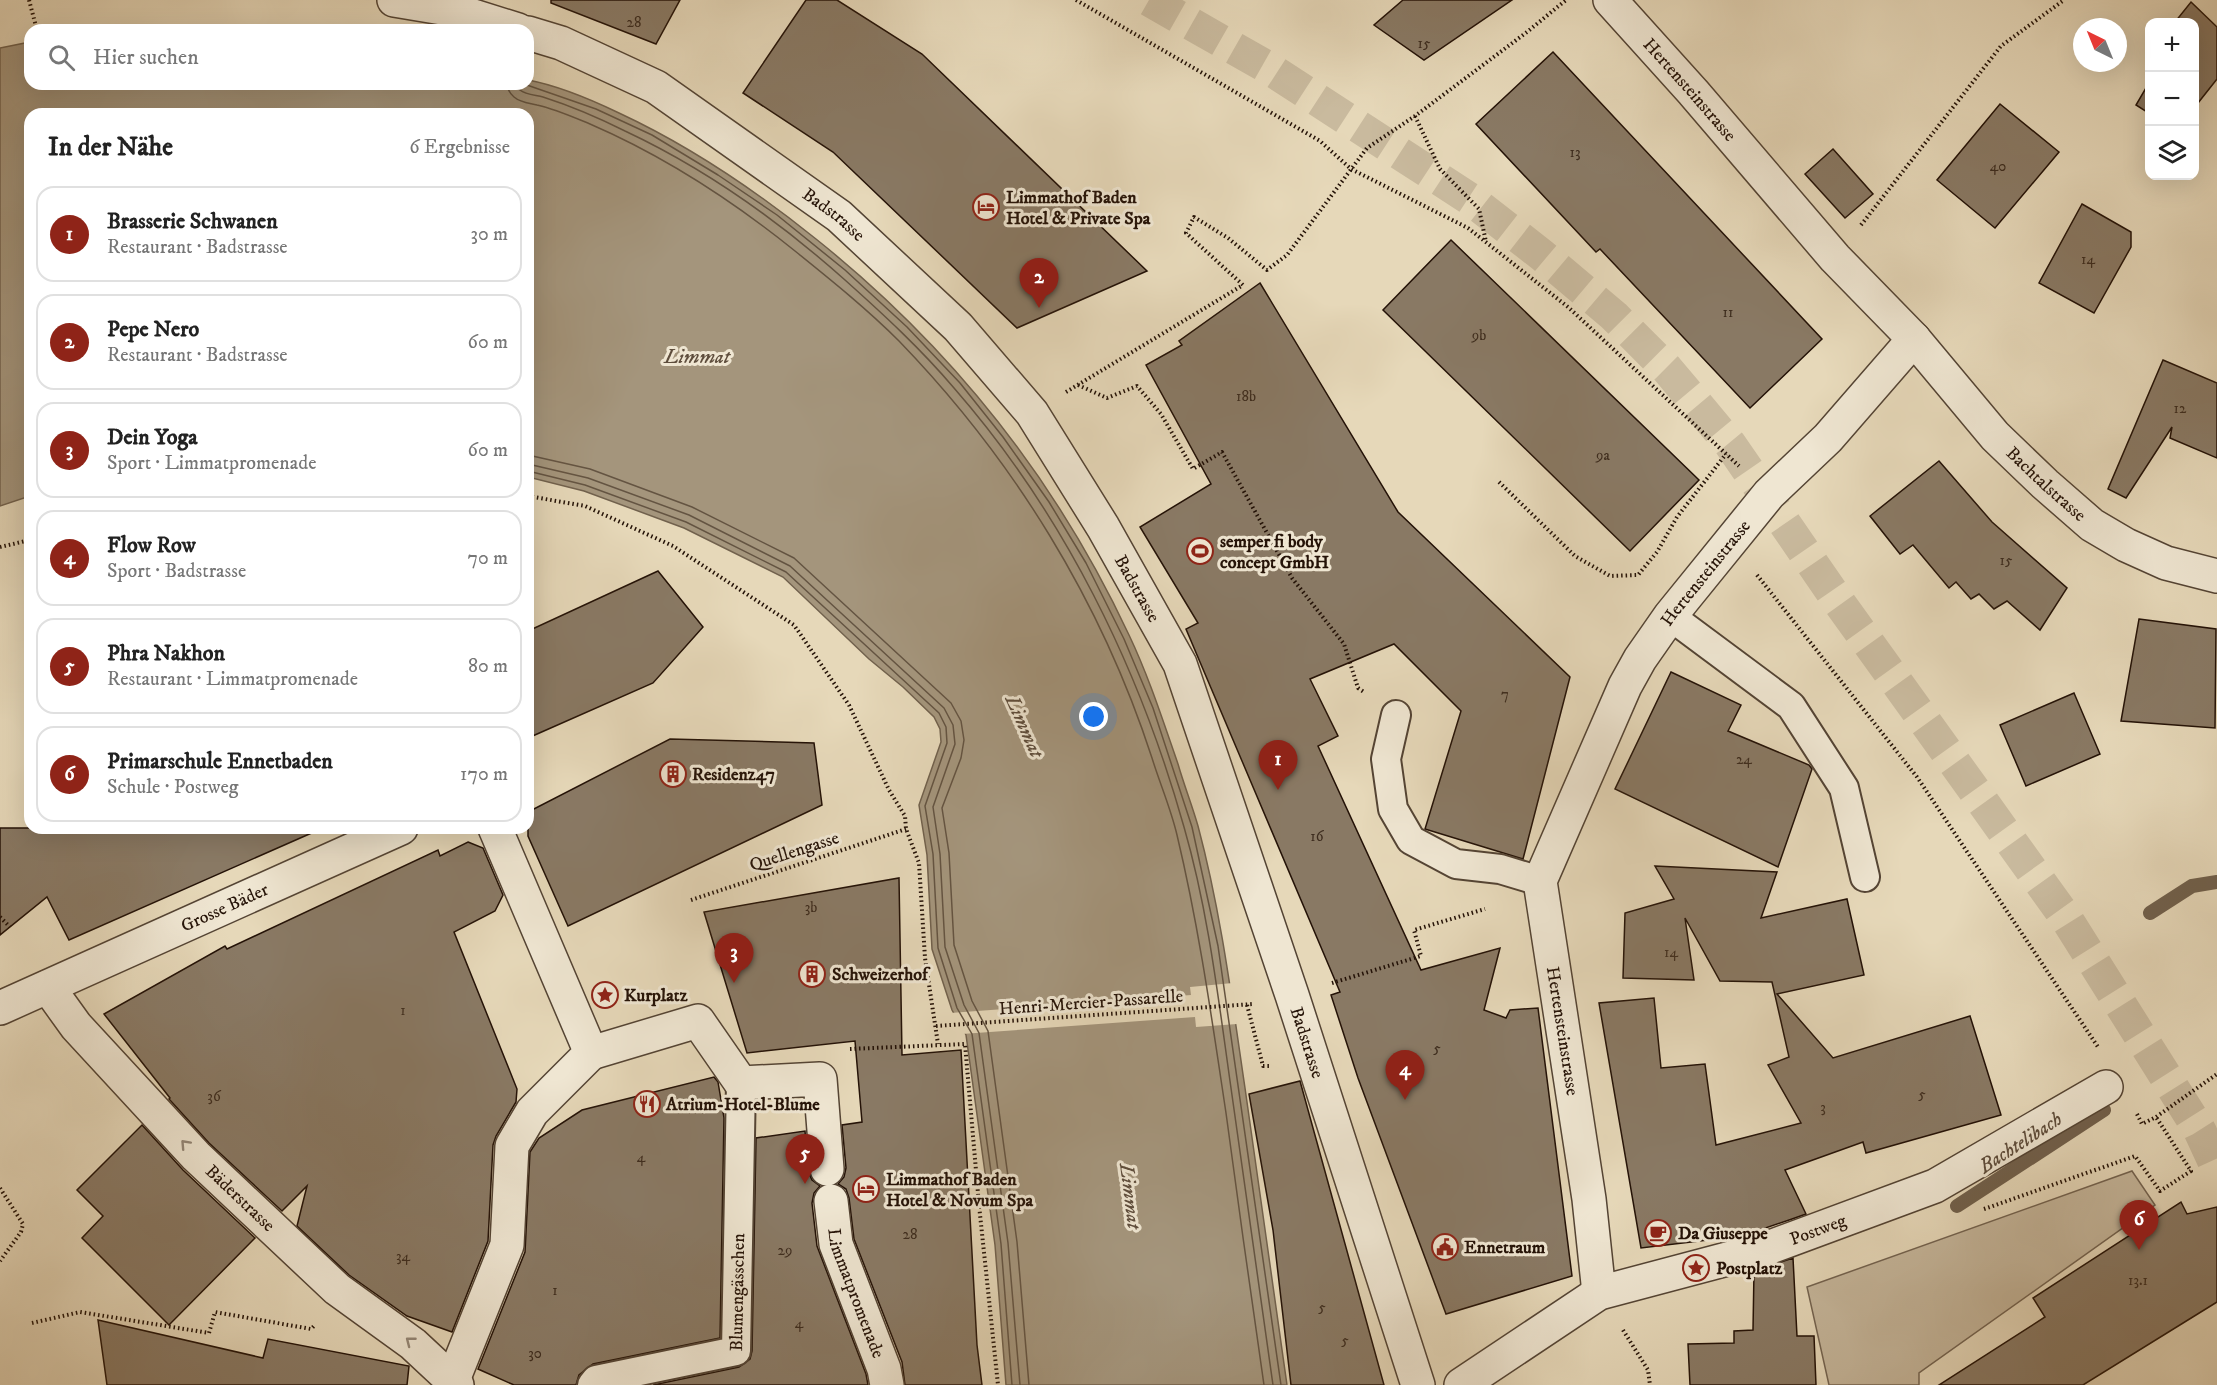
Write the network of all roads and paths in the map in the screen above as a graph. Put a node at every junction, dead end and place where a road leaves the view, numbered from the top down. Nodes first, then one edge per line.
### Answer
1 (29, 0) edge
2 (394, 0) edge
3 (1076, 0) edge
4 (1566, 0) edge
5 (1610, 0) edge
6 (2064, 0) edge
7 (36, 24) edge
8 (499, 24) edge
9 (534, 35) edge
10 (1415, 116) junction
11 (1351, 169) junction
12 (1855, 232) dead end
13 (1486, 243) junction
14 (1914, 339) junction
15 (1078, 385) junction
16 (1032, 413) junction
17 (1726, 454) junction
18 (1499, 482) dead end
19 (1769, 494) junction
20 (534, 497) edge
21 (24, 541) edge
22 (1731, 541) junction
23 (0, 547) edge
24 (2217, 576) edge
25 (1670, 616) junction
26 (1396, 715) joint
27 (906, 829) junction
28 (388, 834) edge
29 (497, 834) edge
30 (1865, 877) dead end
31 (1540, 880) junction
32 (691, 900) dead end
33 (1490, 908) dead end
34 (0, 917) edge
35 (10, 927) dead end
36 (48, 987) junction
37 (1292, 995) junction
38 (1247, 1005) dead end
39 (0, 1008) edge
40 (936, 1026) junction
41 (938, 1044) junction
42 (591, 1053) junction
43 (2102, 1053) dead end
44 (2217, 1074) edge
45 (820, 1079) junction
46 (741, 1083) junction
47 (2106, 1087) dead end
48 (2137, 1113) dead end
49 (2156, 1117) junction
50 (827, 1169) dead end
51 (0, 1188) edge
52 (831, 1201) dead end
53 (1979, 1210) dead end
54 (0, 1261) edge
55 (1599, 1293) junction
56 (352, 1298) junction
57 (32, 1323) dead end
58 (455, 1383) edge
59 (592, 1385) edge
60 (887, 1385) edge
61 (998, 1385) edge
62 (1418, 1385) edge
63 (1461, 1385) edge
64 (1650, 1385) edge

1 - 7 path
2 - 8 street
3 - 11 path
4 - 10 path
5 - 14 street, Hertensteinstrasse
6 - 12 path
9 - 16 street, Badstrasse
10 - 11 path
10 - 13 path
11 - 13 path
11 - 15 path
13 - 17 path
14 - 19 street, Hertensteinstrasse
14 - 24 street, Bachtalstrasse
15 - 16 path
15 - 26 path
16 - 37 street, Badstrasse
17 - 18 path
17 - 19 path
19 - 22 street, Hertensteinstrasse
20 - 27 path
21 - 23 path
22 - 25 street, Hertensteinstrasse
22 - 43 path
25 - 30 lane
25 - 31 street, Hertensteinstrasse
26 - 31 lane
27 - 32 path, Quellengasse
27 - 40 path
28 - 36 street, Grosse Bäder
29 - 42 street
31 - 55 street, Hertensteinstrasse
33 - 37 path
34 - 35 path
36 - 39 street, Grosse Bäder
56 -> 36 street, Bäderstrasse
37 - 62 street, Badstrasse
38 - 40 path, Henri-Mercier-Passarelle
40 - 41 path
41 - 45 path
41 - 61 path
42 - 46 street
42 - 58 street
44 - 49 path
45 - 46 street
45 - 50 street
46 - 59 lane, Blumengässchen
47 - 55 street, Postweg
48 - 49 path
49 - 53 path
51 - 54 path
52 - 60 street, Limmatpromenade
55 - 63 street, Postweg
55 - 64 path
56 - 57 path
58 -> 56 street, Bäderstrasse

